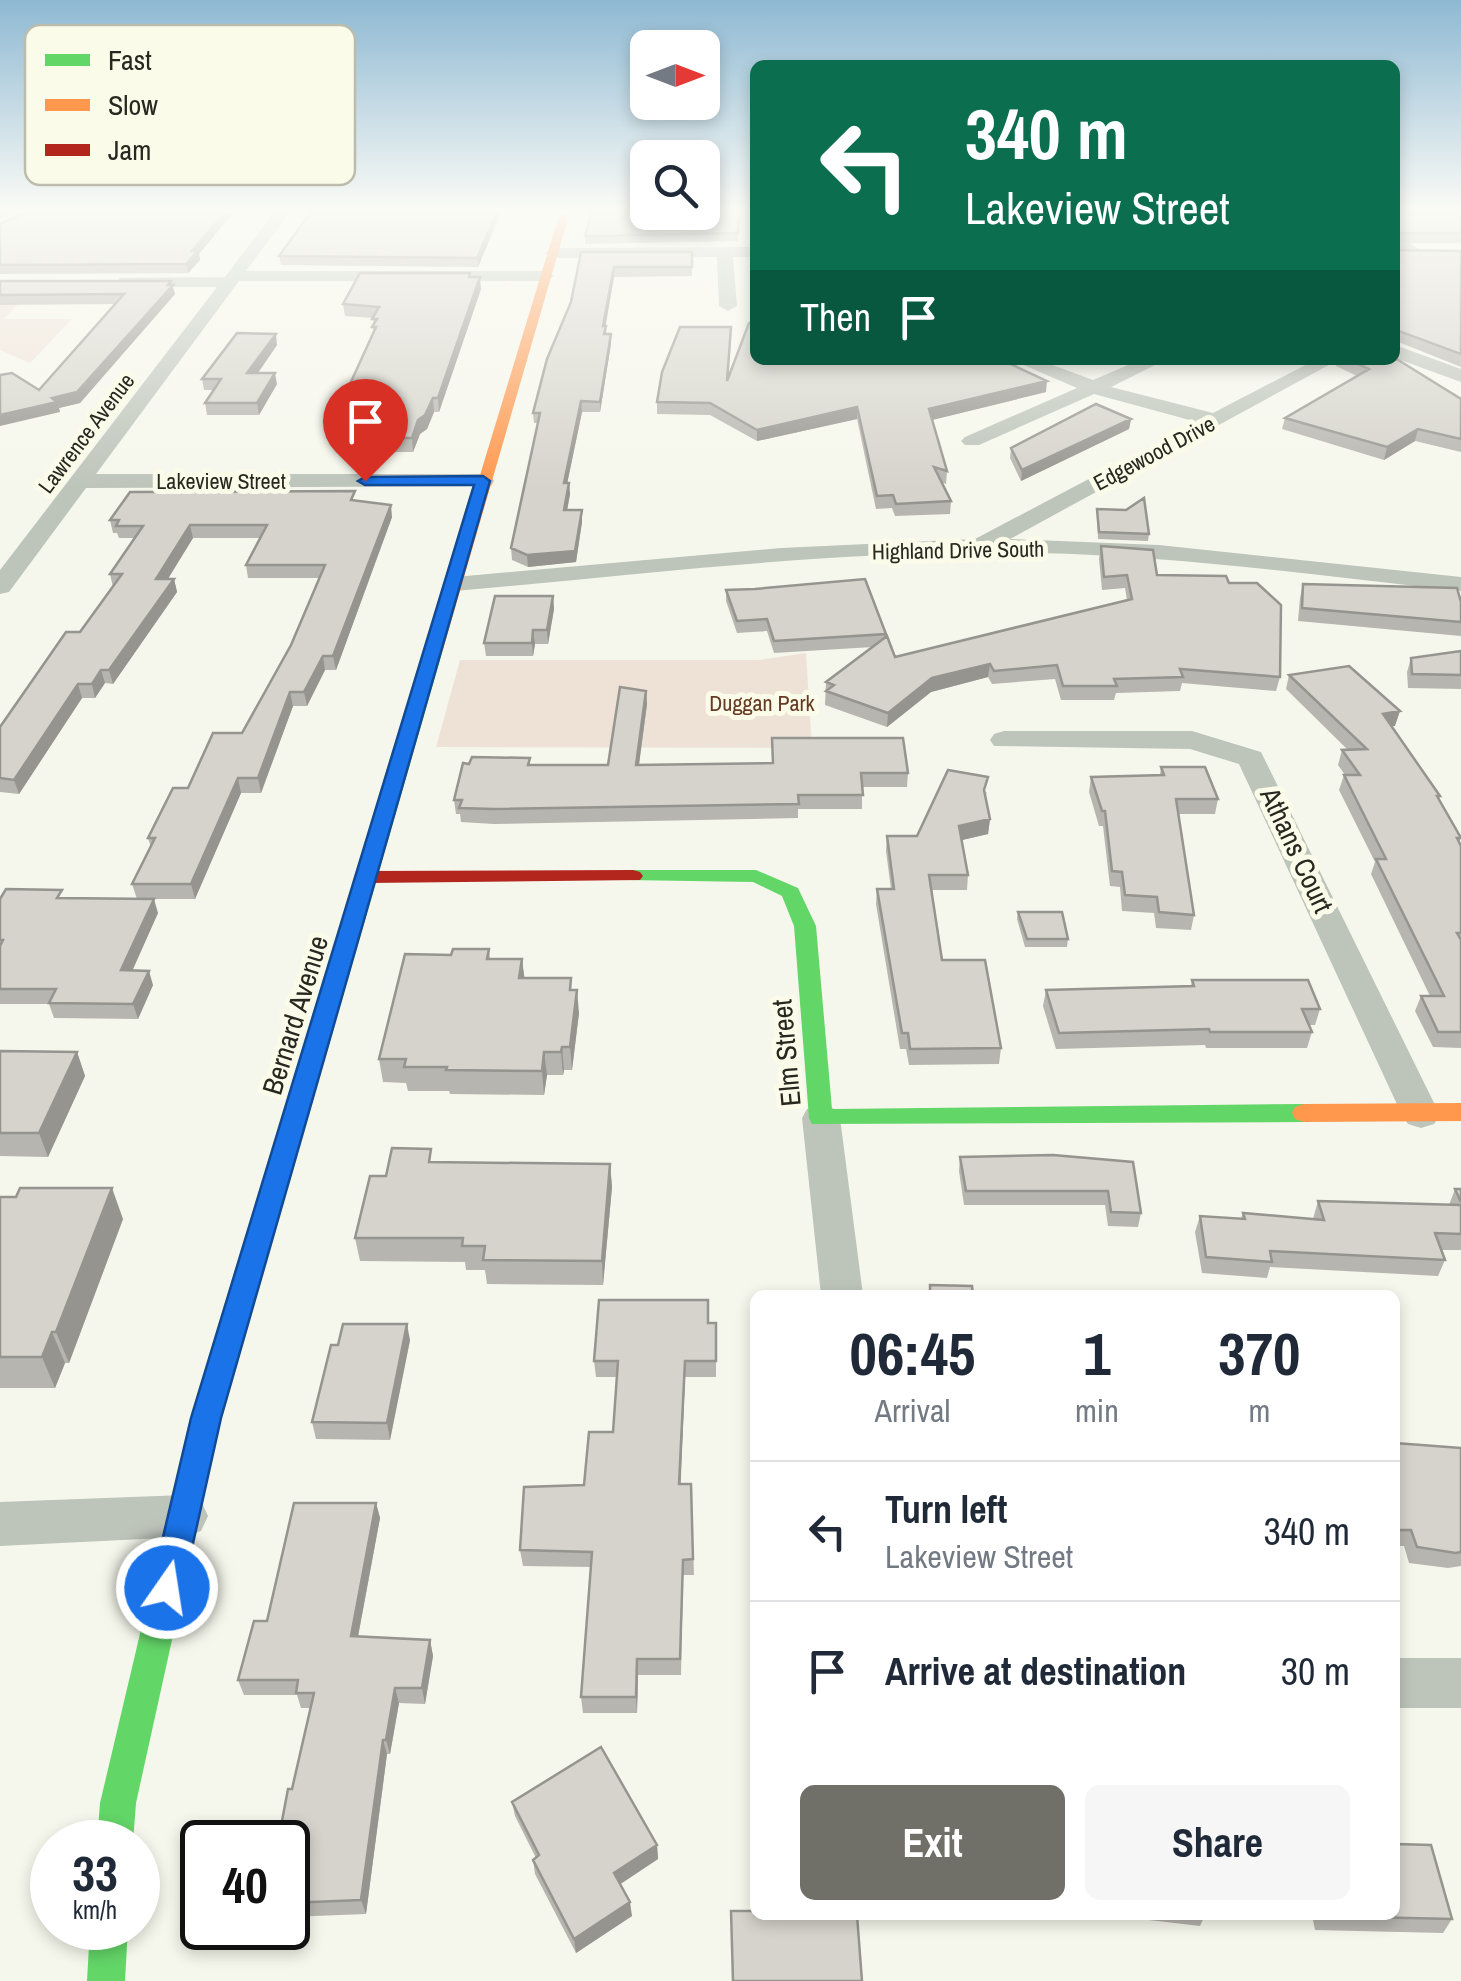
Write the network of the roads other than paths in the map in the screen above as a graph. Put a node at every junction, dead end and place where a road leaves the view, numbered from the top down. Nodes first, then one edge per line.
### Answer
1 (213, 304) edge
2 (537, 304) edge
3 (1400, 353) edge
4 (1033, 365) edge
5 (1145, 365) edge
6 (1320, 365) edge
7 (1461, 376) edge
8 (1092, 388) junction
9 (1216, 420) junction
10 (972, 441) dead end
11 (483, 481) junction
12 (80, 482) junction
13 (980, 546) junction
14 (4, 576) edge
15 (455, 584) junction
16 (1461, 584) edge
17 (1004, 740) dead end
18 (368, 878) junction
19 (1461, 1112) edge
20 (1420, 1115) junction
21 (821, 1118) junction
22 (841, 1290) edge
23 (184, 1516) junction
24 (0, 1524) edge
25 (1400, 1682) edge
26 (1461, 1682) edge
27 (117, 1820) edge
28 (108, 1950) edge
29 (106, 1981) edge

1 - 12 street, Lawrence Avenue
2 - 11 street, Bernard Avenue
3 - 7 street
4 - 8 street
5 - 8 street
6 - 9 street, Edgewood Drive
8 - 9 street
8 - 10 street
9 - 13 street, Edgewood Drive
11 - 12 street, Lakeview Street
11 - 15 street, Bernard Avenue
12 - 14 street, Lawrence Avenue
13 - 15 street, Highland Drive South
13 - 16 street, Highland Drive South
15 - 18 street, Bernard Avenue
17 - 20 street, Athans Court
18 - 21 street, Elm Street
18 - 23 street, Bernard Avenue
19 - 20 street, Elm Street
20 - 21 street, Elm Street
21 - 22 street
23 - 24 street
23 - 27 street, Bernard Avenue
25 - 26 street
28 - 29 street

